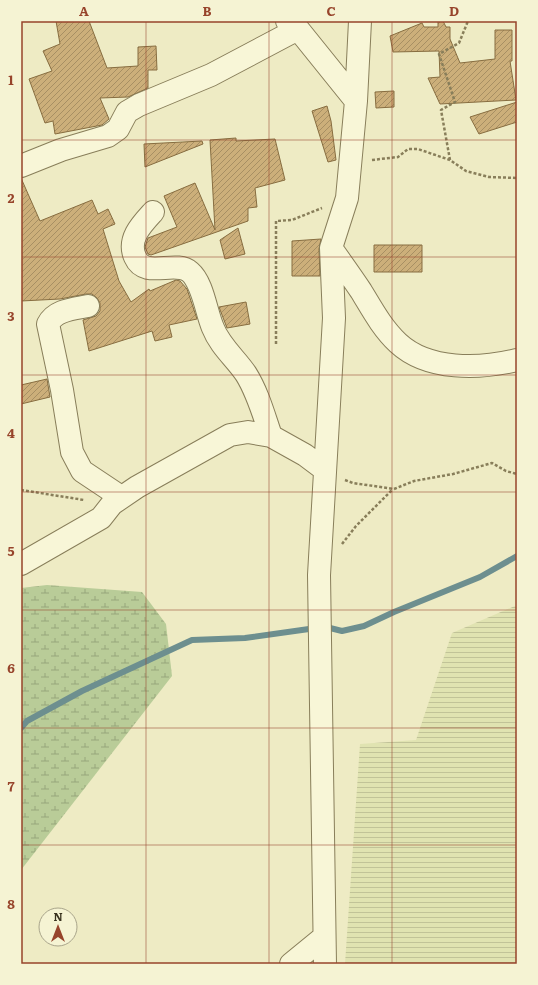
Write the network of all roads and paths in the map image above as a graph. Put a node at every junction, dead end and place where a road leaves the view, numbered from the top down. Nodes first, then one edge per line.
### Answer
1 (360, 21) edge
2 (468, 21) edge
3 (293, 25) edge
4 (356, 101) junction
5 (450, 160) junction
6 (350, 163) junction
7 (21, 166) edge
8 (517, 178) edge
9 (347, 198) junction
10 (153, 212) dead end
11 (331, 248) junction
12 (88, 306) dead end
13 (276, 344) dead end
14 (517, 360) edge
15 (271, 436) junction
16 (324, 470) junction
17 (517, 474) edge
18 (394, 489) junction
19 (21, 490) edge
20 (116, 500) junction
21 (21, 564) edge
22 (319, 575) junction
23 (324, 937) junction
24 (291, 964) edge
25 (325, 964) edge

1 - 4 street
2 - 5 path
3 - 4 street
3 - 7 street
4 - 6 street
5 - 6 path
5 - 8 path
6 - 9 street
9 - 11 street
9 - 13 path
10 - 15 street
11 - 14 street
11 - 16 street
12 - 20 street
15 - 16 street
15 - 20 street
16 - 18 path
16 - 22 street
17 - 18 path
18 - 22 path
19 - 20 path
20 - 21 street
22 - 23 street
23 - 24 street
23 - 25 street

